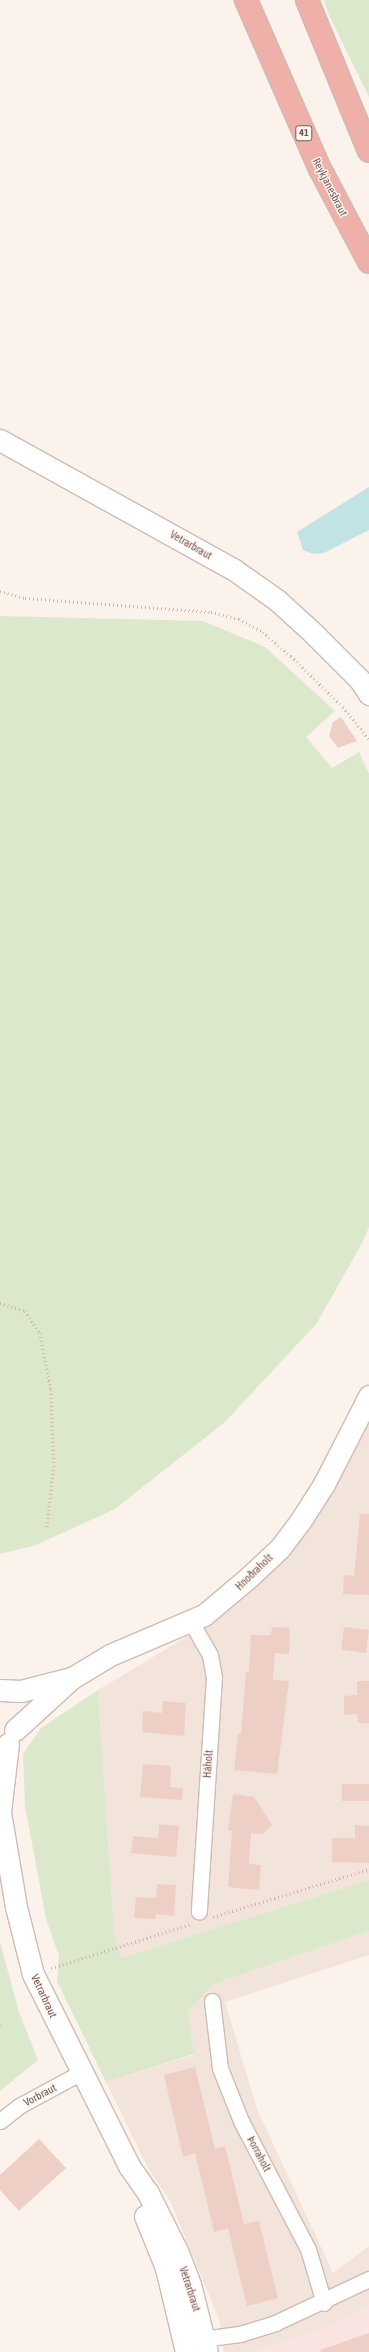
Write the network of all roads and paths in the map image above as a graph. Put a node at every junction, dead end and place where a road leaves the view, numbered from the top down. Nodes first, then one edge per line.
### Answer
1 (246, 0) edge
2 (307, 0) edge
3 (369, 151) edge
4 (369, 262) edge
5 (0, 440) edge
6 (0, 592) edge
7 (366, 682) edge
8 (369, 739) edge
9 (0, 1303) edge
10 (369, 1396) edge
11 (47, 1528) dead end
12 (191, 1622) junction
13 (72, 1678) junction
14 (0, 1691) edge
15 (8, 1741) edge
16 (0, 1812) edge
17 (199, 1912) dead end
18 (212, 2001) dead end
19 (82, 2072) junction
20 (0, 2121) edge
21 (129, 2166) junction
22 (369, 2280) edge
23 (324, 2303) junction
24 (206, 2345) edge
25 (185, 2347) edge

1 - 4 highway, Reykjanesbraut / 41
2 - 3 highway
5 - 7 street, Vetrarbraut
6 - 8 path
9 - 11 path
10 - 12 street, Hnoðraholt
12 - 13 street, Hnoðraholt
12 - 17 street, Háholt
13 - 14 street, Hnoðraholt
13 - 15 street, Hnoðraholt
14 - 15 street, Vetrarbraut
15 - 16 street, Vetrarbraut
16 - 19 street, Vetrarbraut
18 - 23 street, Þorraholt
19 - 20 street, Vorbraut
19 - 21 street, Vetrarbraut
21 - 24 street, Vetrarbraut
21 - 25 street, Vetrarbraut
22 - 23 street
23 - 24 street
24 - 25 street

